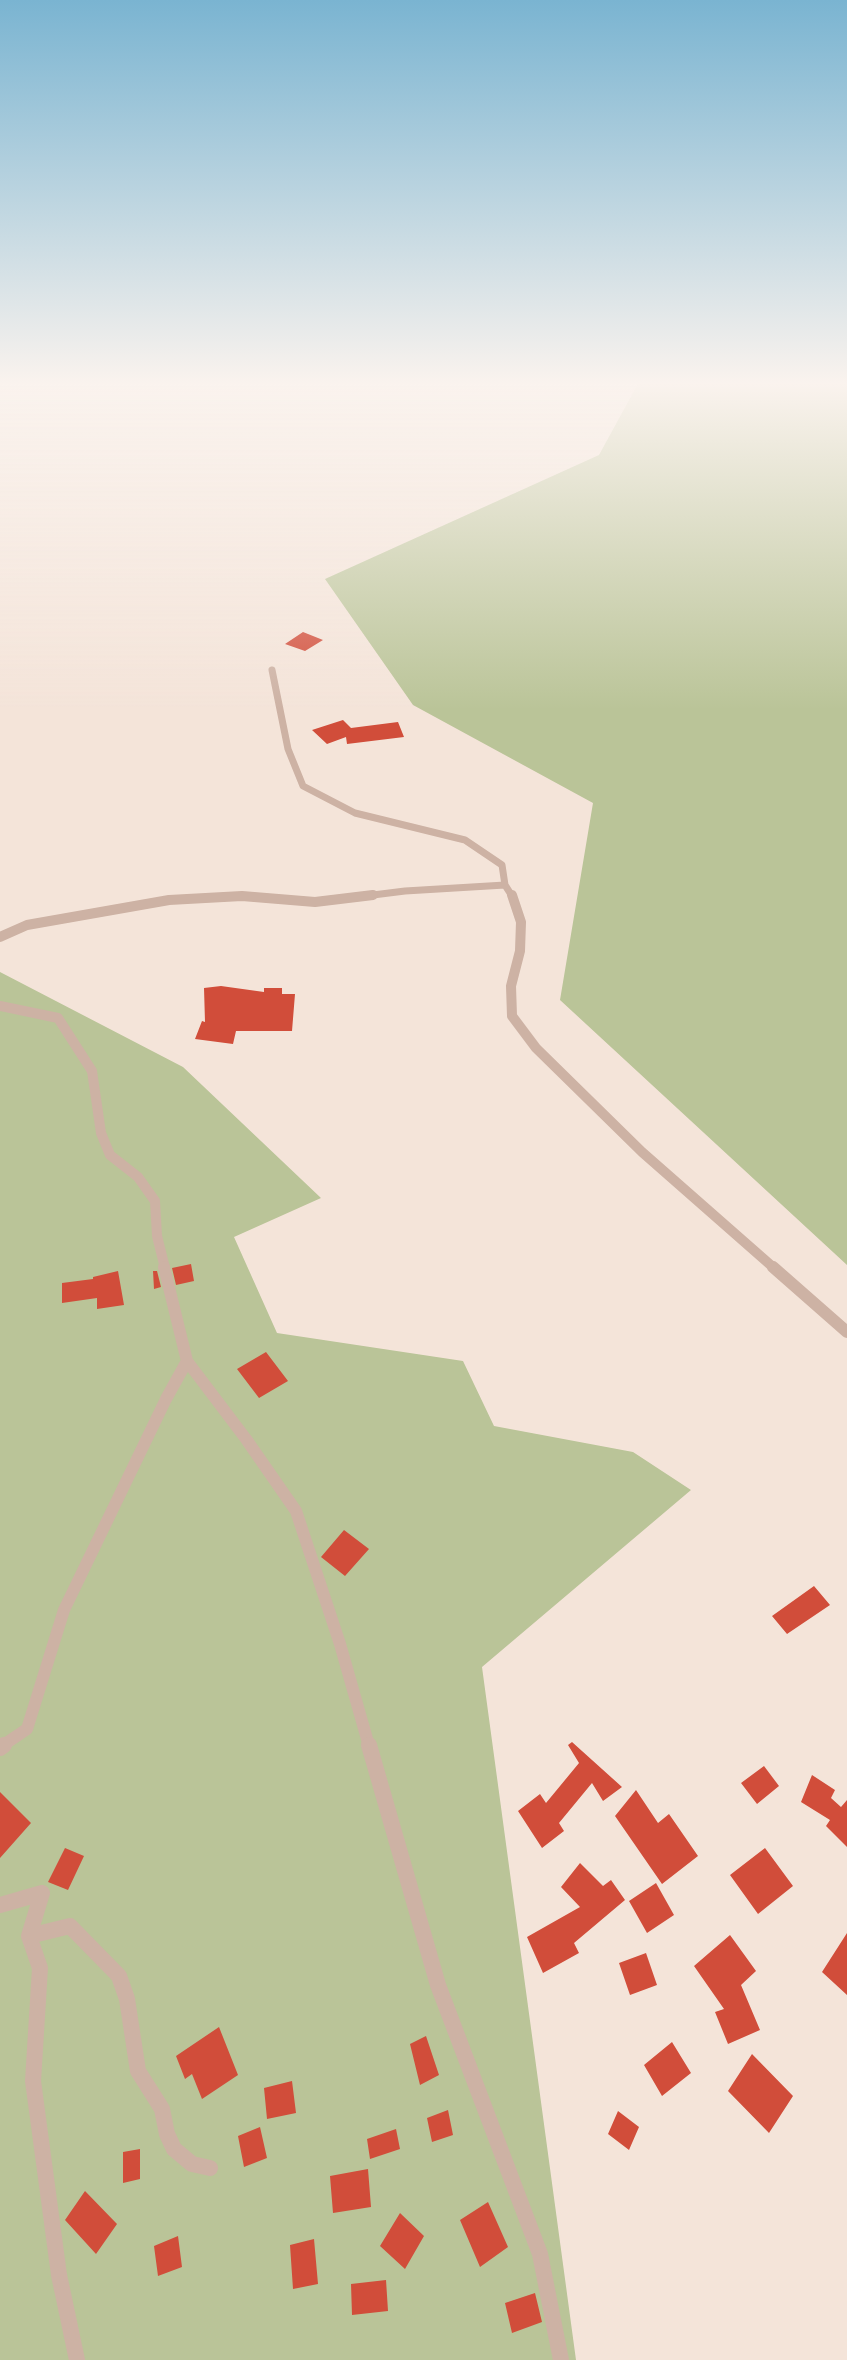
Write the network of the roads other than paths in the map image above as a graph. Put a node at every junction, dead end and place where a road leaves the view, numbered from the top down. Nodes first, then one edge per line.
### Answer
1 (272, 670) dead end
2 (505, 885) junction
3 (0, 937) edge
4 (0, 1006) edge
5 (847, 1332) edge
6 (187, 1361) junction
7 (0, 1748) edge
8 (0, 1904) edge
9 (29, 1936) junction
10 (210, 2168) dead end
11 (77, 2360) edge
12 (561, 2360) edge

1 - 2 street
2 - 3 street
2 - 5 street
4 - 6 street
6 - 7 street
6 - 12 street
8 - 9 street
9 - 10 street
9 - 11 street

